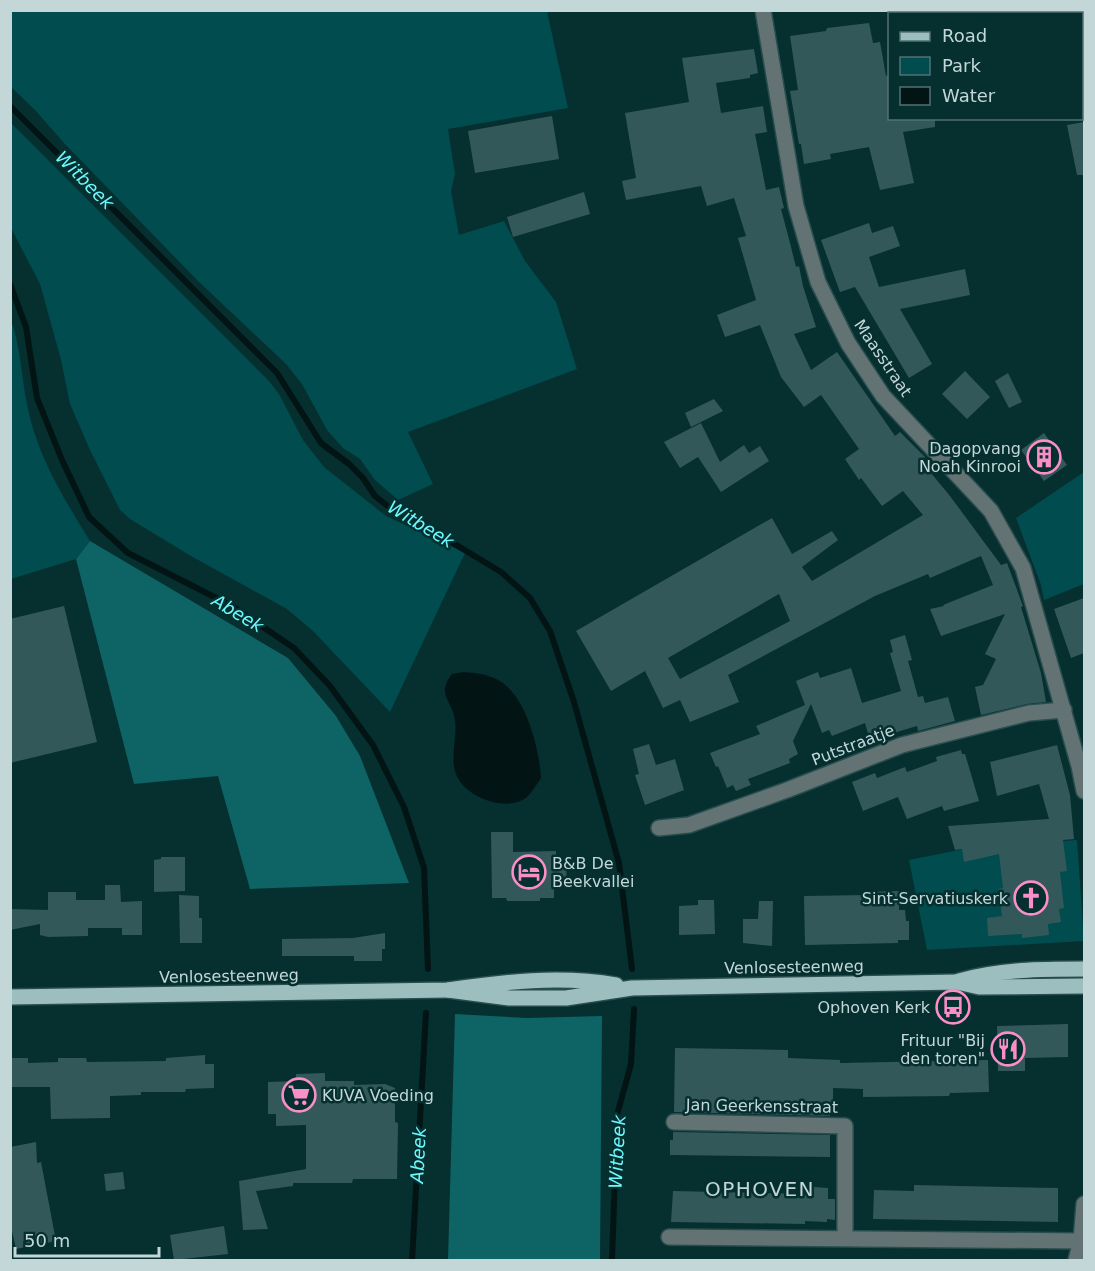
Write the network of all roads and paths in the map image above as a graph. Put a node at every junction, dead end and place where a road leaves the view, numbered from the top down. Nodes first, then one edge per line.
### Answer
1 (763, 10) edge
2 (1064, 710) junction
3 (1084, 791) edge
4 (658, 828) dead end
5 (1084, 969) edge
6 (957, 982) junction
7 (1084, 986) edge
8 (10, 997) edge
9 (674, 1122) dead end
10 (1084, 1204) edge
11 (669, 1238) dead end
12 (844, 1238) junction
13 (1081, 1241) junction
14 (1076, 1260) edge

1 - 2 street, Maasstraat
2 - 3 street, Maasstraat
2 - 4 street, Putstraatje
5 - 6 main road, Venlosesteenweg
6 - 7 main road, Venlosesteenweg
6 - 8 main road, Venlosesteenweg
9 - 12 street, Jan Geerkensstraat
10 - 13 street
11 - 12 street
12 - 13 street
13 - 14 street

